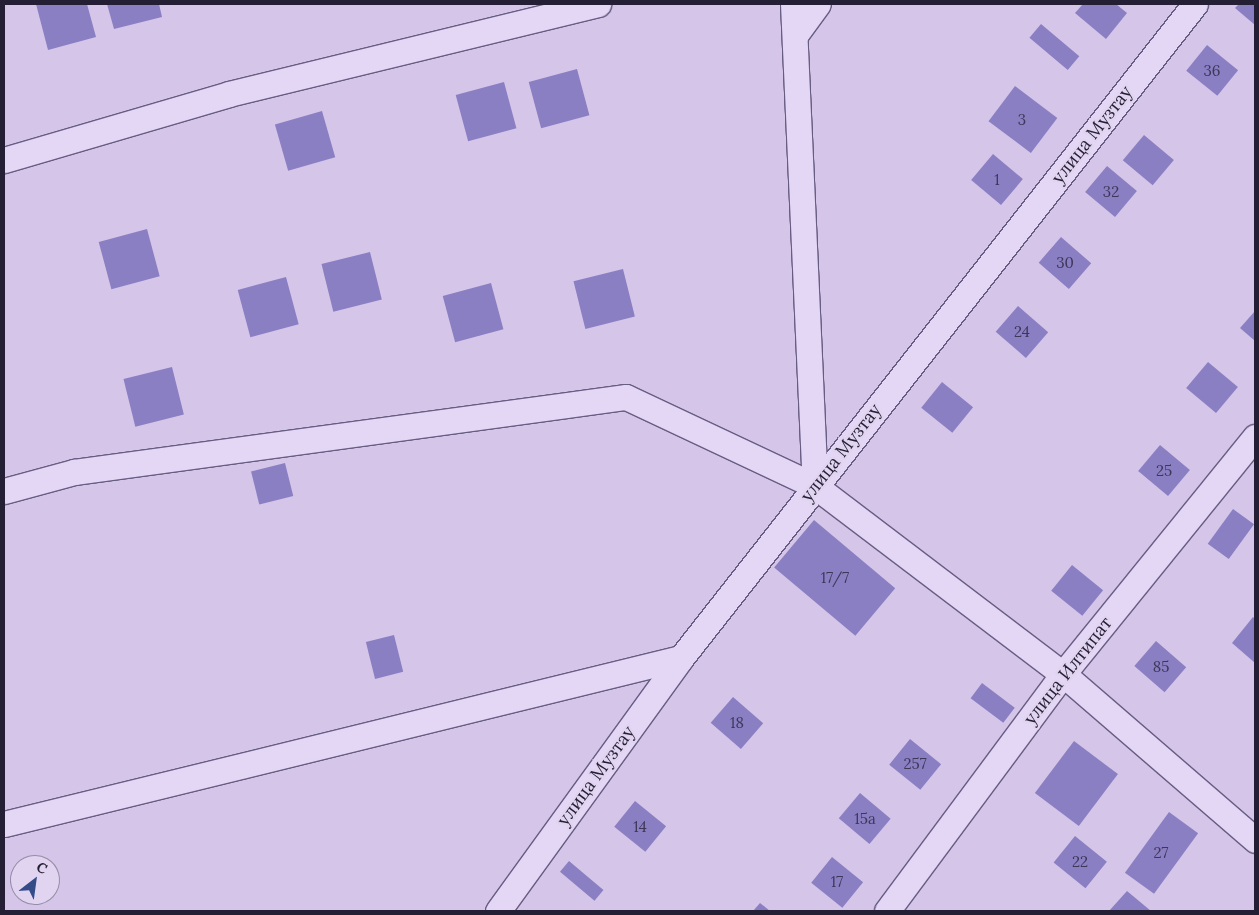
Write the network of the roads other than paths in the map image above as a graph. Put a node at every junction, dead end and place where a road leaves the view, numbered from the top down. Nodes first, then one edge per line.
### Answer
1 (598, 4) edge
2 (793, 4) edge
3 (818, 4) edge
4 (1195, 4) edge
5 (796, 34) junction
6 (4, 160) edge
7 (1255, 437) edge
8 (815, 486) junction
9 (4, 491) edge
10 (681, 658) junction
11 (1063, 674) junction
12 (4, 824) edge
13 (1255, 840) edge
14 (498, 911) edge
15 (887, 911) edge

1 - 6 street
2 - 5 street
3 - 5 street
4 - 8 street, улица Музтау
5 - 8 street
7 - 11 street, улица Илтипат
8 - 9 street
8 - 10 street, улица Музтау
8 - 11 street
10 - 12 street
10 - 14 street, улица Музтау
11 - 13 street
11 - 15 street, улица Илтипат

